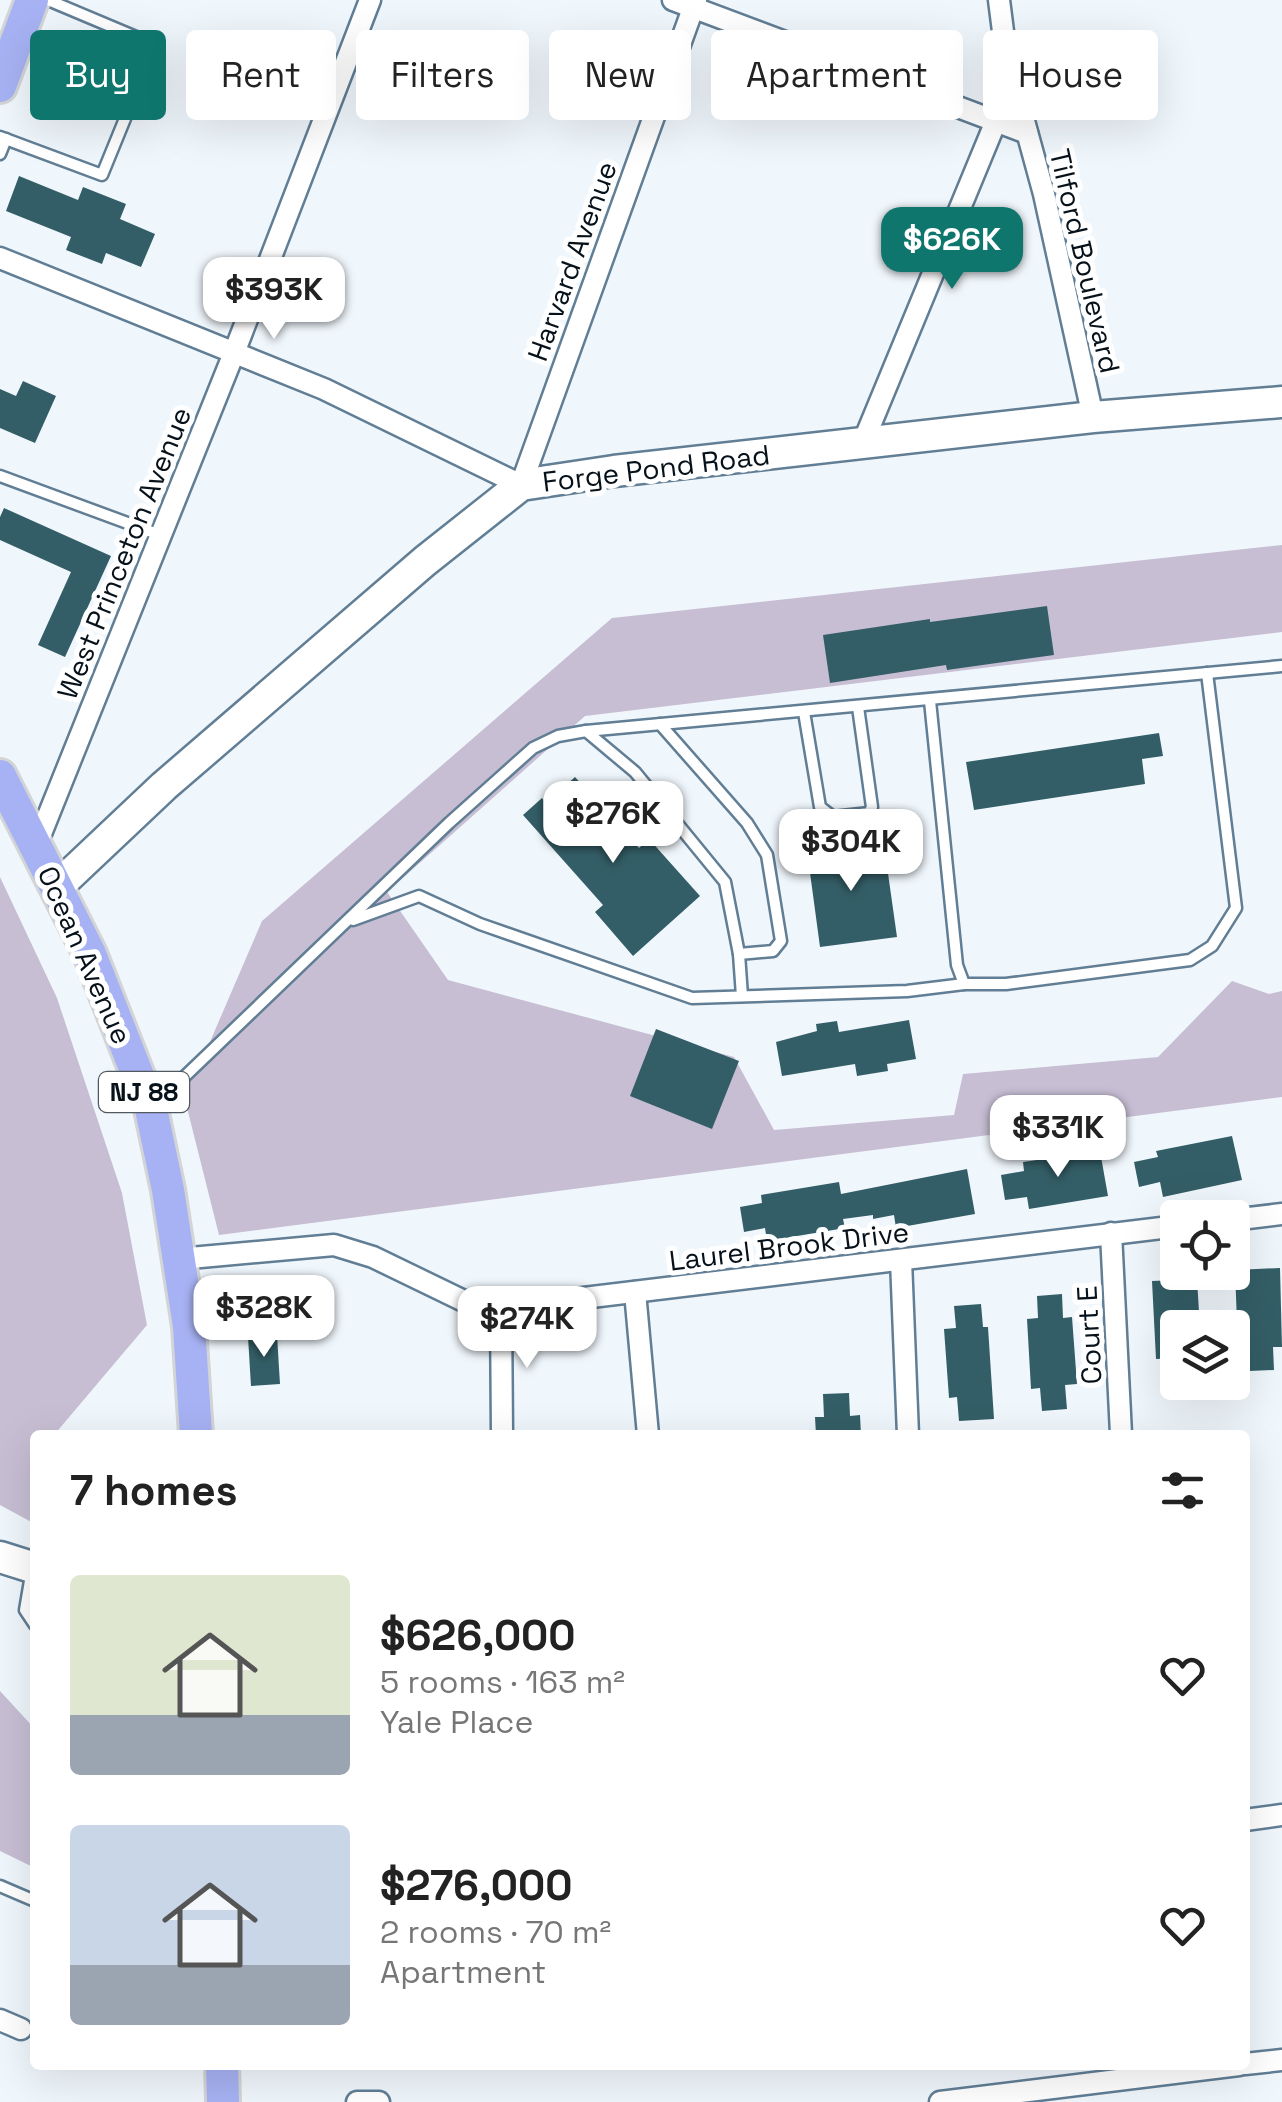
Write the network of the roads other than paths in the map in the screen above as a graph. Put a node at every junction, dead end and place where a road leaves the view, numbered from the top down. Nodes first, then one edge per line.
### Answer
1 (32, 0) edge
2 (48, 0) edge
3 (370, 0) edge
4 (999, 0) edge
5 (687, 3) edge
6 (8, 52) edge
7 (996, 121) junction
8 (1028, 133) junction
9 (3, 138) edge
10 (0, 154) edge
11 (0, 258) edge
12 (234, 353) junction
13 (1282, 402) edge
14 (1093, 418) junction
15 (862, 444) junction
16 (0, 476) edge
17 (521, 485) junction
18 (161, 535) junction
19 (1282, 666) edge
20 (1206, 674) junction
21 (930, 701) junction
22 (858, 707) junction
23 (804, 712) junction
24 (660, 724) junction
25 (586, 731) junction
26 (0, 776) edge
27 (36, 846) junction
28 (57, 887) junction
29 (347, 922) junction
30 (738, 954) junction
31 (964, 984) junction
32 (742, 996) junction
33 (151, 1109) junction
34 (1282, 1214) edge
35 (1250, 1218) edge
36 (1160, 1228) edge
37 (1111, 1233) junction
38 (179, 1259) junction
39 (901, 1260) junction
40 (635, 1292) junction
41 (501, 1308) junction
42 (196, 1430) edge
43 (502, 1430) edge
44 (648, 1430) edge
45 (908, 1430) edge
46 (1121, 1430) edge
47 (0, 1557) edge
48 (30, 1567) edge
49 (30, 1584) edge
50 (30, 1618) edge
51 (1282, 1815) edge
52 (1250, 1819) edge
53 (0, 1886) edge
54 (30, 1899) edge
55 (0, 2020) edge
56 (21, 2030) dead end
57 (1282, 2060) edge
58 (1250, 2064) edge
59 (222, 2070) edge
60 (1201, 2070) edge
61 (223, 2102) edge
62 (357, 2102) edge
63 (379, 2102) edge
64 (940, 2102) edge

1 - 6 main road
2 - 9 lane
3 - 12 street, West Princeton Avenue
4 - 8 street, Tilford Boulevard
5 - 7 street
5 - 17 street, Harvard Avenue
7 - 8 street
7 - 15 street
8 - 14 street, Tilford Boulevard
9 - 10 lane
11 - 12 street
12 - 17 street
12 - 18 street, West Princeton Avenue
13 - 14 street, Forge Pond Road
14 - 15 street, Forge Pond Road
15 - 17 street, Forge Pond Road
16 - 18 lane
17 - 28 street, Forge Pond Road
18 - 27 street, West Princeton Avenue
19 - 20 lane
20 - 21 lane
20 - 31 lane
21 - 22 lane
21 - 31 lane
22 - 23 lane
22 - 23 lane
23 - 24 lane
24 - 25 lane
24 - 30 lane
25 - 29 lane
25 - 30 lane
26 - 27 main road, Ocean Avenue / NJ 88
27 - 28 main road, Ocean Avenue / NJ 88
28 - 33 main road, Ocean Avenue / NJ 88
29 - 32 lane
29 - 33 lane
30 - 32 lane
31 - 32 lane
33 - 38 main road, Ocean Avenue / NJ 88
34 - 35 street
36 - 37 street, Laurel Brook Drive
37 - 39 street, Laurel Brook Drive
37 - 46 street, Court E
38 - 41 street, Laurel Brook Drive
38 - 42 main road, Ocean Avenue / NJ 88
39 - 40 street, Laurel Brook Drive
39 - 45 street
40 - 41 street, Laurel Brook Drive
40 - 44 street
41 - 43 street
47 - 48 street
49 - 50 lane
51 - 52 street
53 - 54 lane
55 - 56 street
57 - 58 street
59 - 61 main road
60 - 64 street
62 - 63 street

